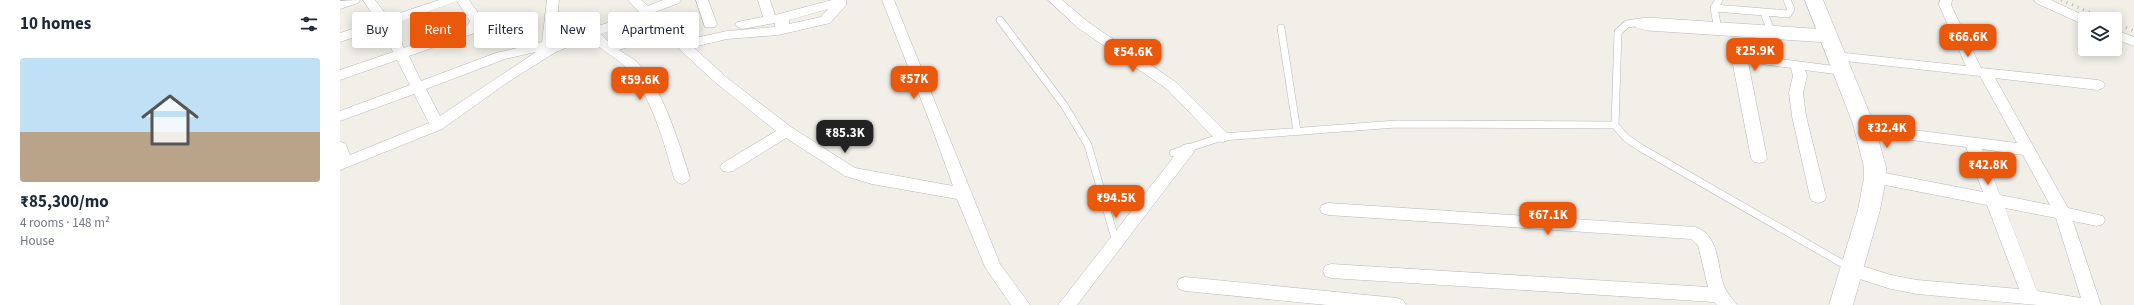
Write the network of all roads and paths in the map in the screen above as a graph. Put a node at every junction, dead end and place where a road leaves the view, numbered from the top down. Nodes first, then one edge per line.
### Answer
1 (354, 0) edge
2 (369, 0) edge
3 (452, 0) edge
4 (463, 0) edge
5 (553, 0) edge
6 (634, 0) edge
7 (675, 0) edge
8 (702, 0) edge
9 (764, 0) edge
10 (888, 0) edge
11 (1054, 0) edge
12 (1719, 0) edge
13 (1787, 0) edge
14 (1814, 0) edge
15 (1946, 0) edge
16 (2040, 0) edge
17 (840, 1) edge
18 (340, 5) edge
19 (1714, 8) junction
20 (378, 12) edge
21 (552, 12) edge
22 (647, 12) joint
23 (1764, 13) junction
24 (402, 17) edge
25 (2078, 17) edge
26 (1000, 20) dead end
27 (778, 23) junction
28 (710, 24) dead end
29 (1281, 28) dead end
30 (1718, 28) junction
31 (1772, 32) junction
32 (352, 34) edge
33 (2122, 37) edge
34 (340, 38) edge
35 (600, 40) edge
36 (699, 42) edge
37 (2134, 42) edge
38 (546, 45) edge
39 (398, 48) edge
40 (555, 48) edge
41 (611, 48) edge
42 (686, 48) edge
43 (608, 49) junction
44 (1834, 50) junction
45 (401, 54) junction
46 (1797, 66) junction
47 (1980, 72) junction
48 (340, 75) edge
49 (2098, 86) dead end
50 (418, 87) junction
51 (340, 116) edge
52 (437, 125) junction
53 (1615, 125) junction
54 (1865, 129) junction
55 (786, 131) junction
56 (1298, 131) junction
57 (1222, 137) junction
58 (1972, 144) junction
59 (340, 148) edge
60 (2027, 150) junction
61 (1180, 151) joint
62 (1759, 158) dead end
63 (343, 164) edge
64 (728, 167) dead end
65 (1875, 177) junction
66 (682, 178) dead end
67 (963, 194) junction
68 (1818, 197) dead end
69 (1996, 201) junction
70 (1328, 208) dead end
71 (2063, 214) junction
72 (2097, 220) dead end
73 (1116, 242) junction
74 (1850, 269) junction
75 (1331, 271) dead end
76 (1185, 284) dead end
77 (2031, 297) junction
78 (1724, 300) edge
79 (1021, 305) edge
80 (1067, 305) edge
81 (1397, 305) edge
82 (1841, 305) edge
83 (2083, 305) edge
84 (2092, 305) edge

1 - 18 street
2 - 20 street
3 - 24 street
4 - 45 street
5 - 21 street
6 - 22 street
7 - 22 street
8 - 28 street
9 - 27 street
10 - 67 street
11 - 57 street
12 - 19 lane
13 - 23 lane
14 - 44 main road
15 - 47 street
16 - 25 street
17 - 27 street
19 - 23 lane
19 - 30 lane
23 - 31 lane
26 - 73 lane
27 - 36 street
29 - 56 lane
30 - 31 lane
30 - 53 lane
31 - 44 lane
32 - 34 street
33 - 37 street
35 - 43 street
38 - 50 street
39 - 45 street
40 - 52 street
41 - 43 street
42 - 55 street
43 - 66 street
44 - 46 street
44 - 47 street
44 - 54 main road
45 - 48 street
45 - 50 street
46 - 62 street
46 - 68 street
47 - 49 street
47 - 60 street
50 - 51 street
50 - 52 street
52 - 63 street
53 - 56 lane
53 - 74 lane
54 - 58 street
54 - 65 main road
55 - 64 street
55 - 67 street
56 - 57 lane
57 - 61 lane
58 - 60 street
58 - 69 street
59 - 63 street
60 - 71 street
61 - 73 street
65 - 69 street
65 - 74 main road
67 - 79 street
69 - 71 street
69 - 77 street
70 - 78 street
71 - 72 street
71 - 84 street
73 - 80 street
74 - 77 street
74 - 82 main road
75 - 78 street
76 - 81 street
77 - 83 street

